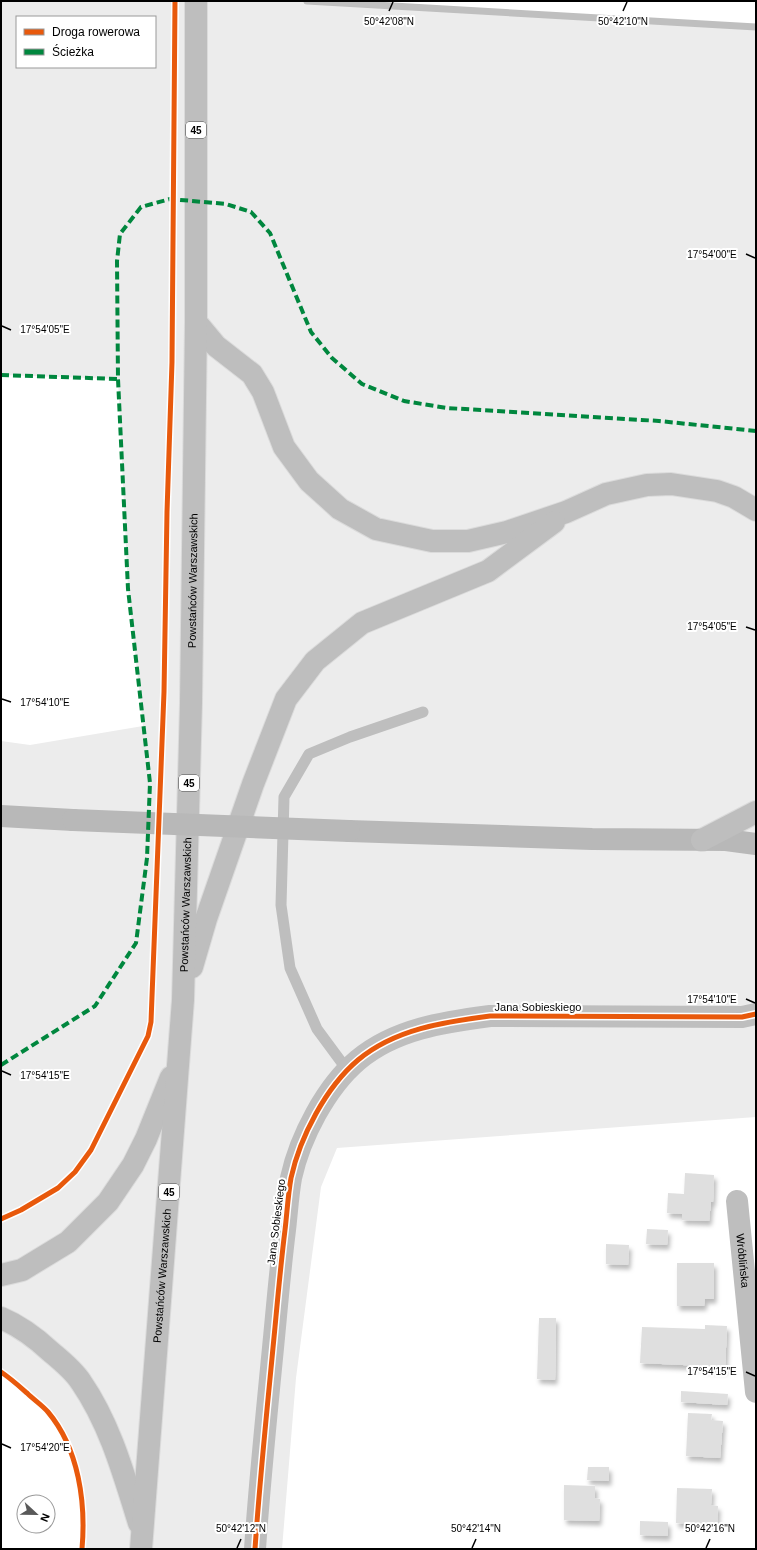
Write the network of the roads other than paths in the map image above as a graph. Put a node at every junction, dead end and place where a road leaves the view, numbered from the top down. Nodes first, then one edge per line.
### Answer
1 (196, 1) edge
2 (196, 322) junction
3 (756, 510) edge
4 (566, 512) junction
5 (423, 712) dead end
6 (756, 812) edge
7 (1, 816) edge
8 (756, 833) edge
9 (702, 840) junction
10 (726, 840) junction
11 (756, 844) edge
12 (183, 1000) junction
13 (756, 1014) edge
14 (179, 1059) junction
15 (348, 1070) junction
16 (737, 1201) dead end
17 (1, 1275) edge
18 (1, 1318) edge
19 (756, 1392) edge
20 (142, 1542) edge
21 (255, 1549) edge

1 - 2 main road, Powstańców Warszawskich / 45
2 - 4 main road
2 - 12 main road, Powstańców Warszawskich / 45
3 - 4 main road
4 - 12 main road
5 - 15 lane
6 - 9 main road
7 - 9 main road, bridge
8 - 10 main road
9 - 10 main road
10 - 11 main road
12 - 14 main road, Powstańców Warszawskich / 45
13 - 15 main road, Jana Sobieskiego
14 - 17 main road
14 - 20 main road, Powstańców Warszawskich / 45
15 - 21 main road, Jana Sobieskiego
16 - 19 main road, Wróblińska
18 - 20 main road

